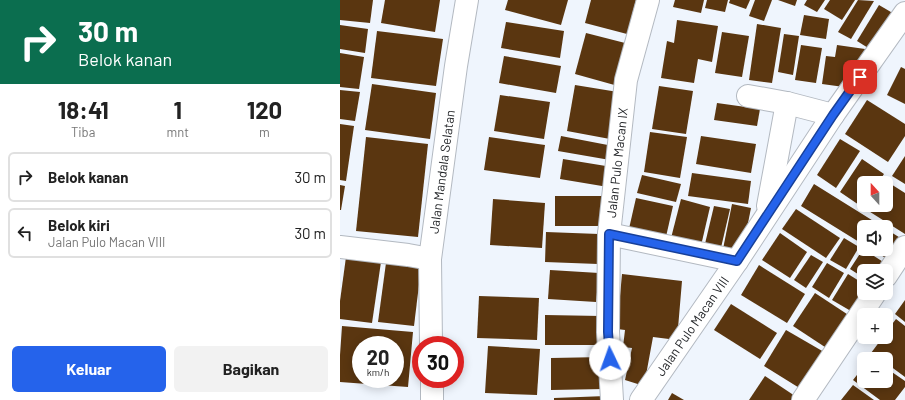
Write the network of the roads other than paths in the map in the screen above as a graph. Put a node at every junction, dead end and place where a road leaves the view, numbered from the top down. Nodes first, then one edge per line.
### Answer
1 (467, 0) edge
2 (648, 0) edge
3 (905, 13) edge
4 (748, 96) dead end
5 (787, 103) junction
6 (833, 115) junction
7 (766, 217) junction
8 (609, 234) junction
9 (340, 247) edge
10 (905, 247) edge
11 (430, 259) junction
12 (737, 261) junction
13 (893, 265) edge
14 (870, 300) edge
15 (431, 336) edge
16 (432, 388) edge
17 (432, 400) edge
18 (612, 400) edge
19 (641, 400) edge
20 (803, 400) edge

1 - 11 street, Jalan Mandala Selatan
2 - 8 street, Jalan Pulo Macan IX
3 - 6 street, Jalan Pulo Macan VIII
4 - 5 street
5 - 6 street
5 - 7 street
6 - 7 street, Jalan Pulo Macan VIII
7 - 12 street, Jalan Pulo Macan VIII
8 - 12 street
8 - 18 street, Jalan Pulo Macan IX
9 - 11 street
10 - 13 street
11 - 15 street, Jalan Mandala Selatan
12 - 19 street, Jalan Pulo Macan VIII
14 - 20 street
16 - 17 street

